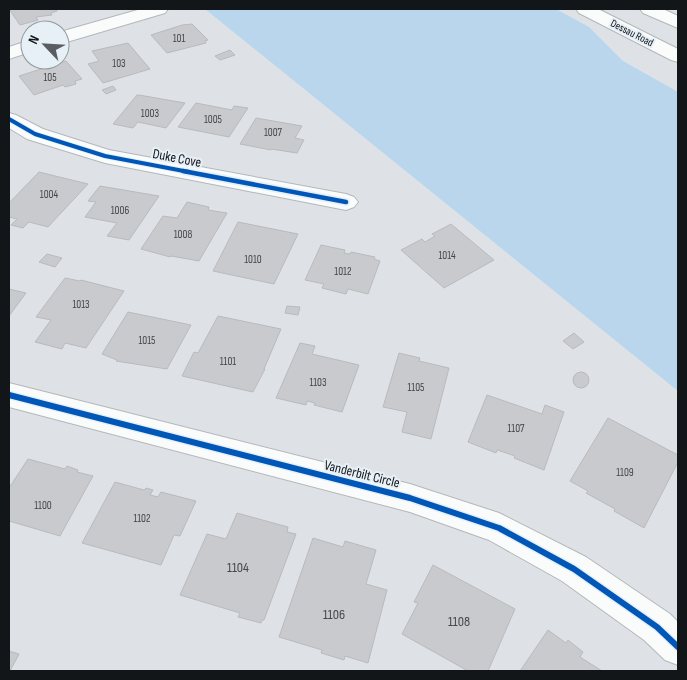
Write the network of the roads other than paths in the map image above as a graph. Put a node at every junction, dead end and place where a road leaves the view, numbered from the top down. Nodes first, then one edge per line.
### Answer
1 (159, 9) edge
2 (585, 9) edge
3 (648, 9) edge
4 (674, 21) edge
5 (70, 35) edge
6 (678, 56) edge
7 (9, 119) edge
8 (346, 202) dead end
9 (9, 395) edge
10 (678, 647) edge

1 - 5 street
2 - 6 street, Dessau Road
3 - 4 street
7 - 8 street, Duke Cove
9 - 10 street, Vanderbilt Circle

